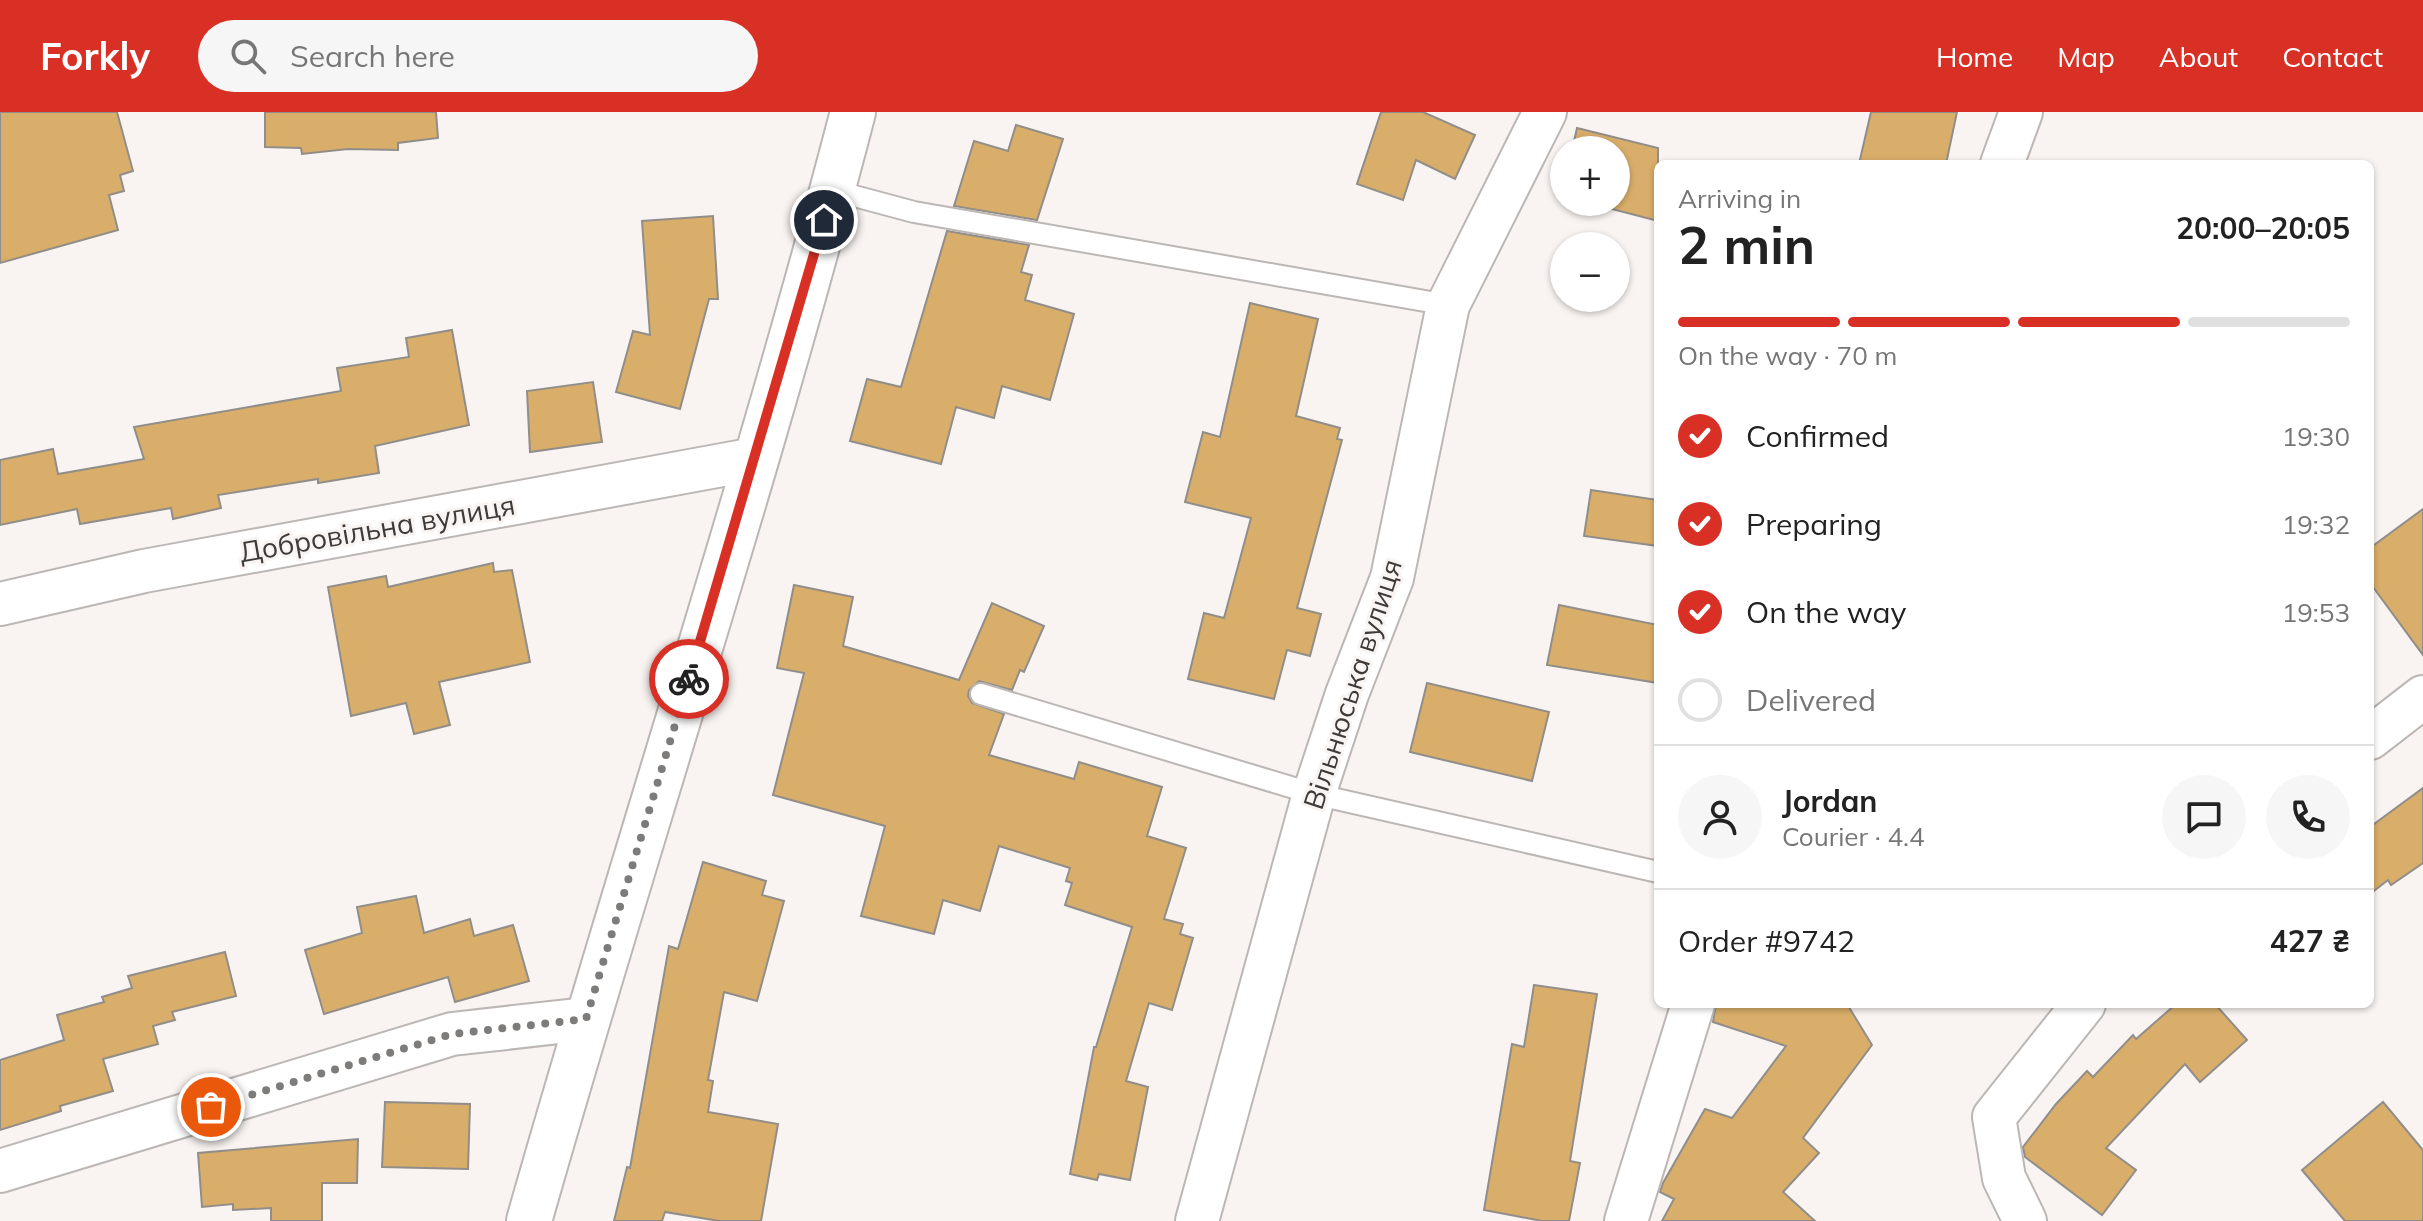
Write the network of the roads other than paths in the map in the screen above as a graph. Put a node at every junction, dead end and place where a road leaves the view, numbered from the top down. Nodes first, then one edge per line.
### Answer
1 (853, 112) edge
2 (1545, 112) edge
3 (2021, 112) edge
4 (2003, 160) edge
5 (832, 190) junction
6 (1448, 305) junction
7 (755, 459) junction
8 (0, 604) edge
9 (981, 694) dead end
10 (2423, 697) edge
11 (2374, 735) edge
12 (1314, 794) junction
13 (1654, 871) edge
14 (1692, 1008) edge
15 (2081, 1008) edge
16 (586, 1019) junction
17 (0, 1171) edge
18 (529, 1221) edge
19 (1197, 1221) edge
20 (1626, 1221) edge
21 (2025, 1221) edge

1 - 5 street
2 - 6 street, Вільнюська вулиця
3 - 4 street
5 - 6 lane
5 - 7 street
6 - 12 street, Вільнюська вулиця
7 - 8 street, Добровільна вулиця
7 - 16 street
9 - 12 lane
10 - 11 street
12 - 13 lane
12 - 19 street, Вільнюська вулиця
14 - 20 street
15 - 21 street
16 - 17 street
16 - 18 street

